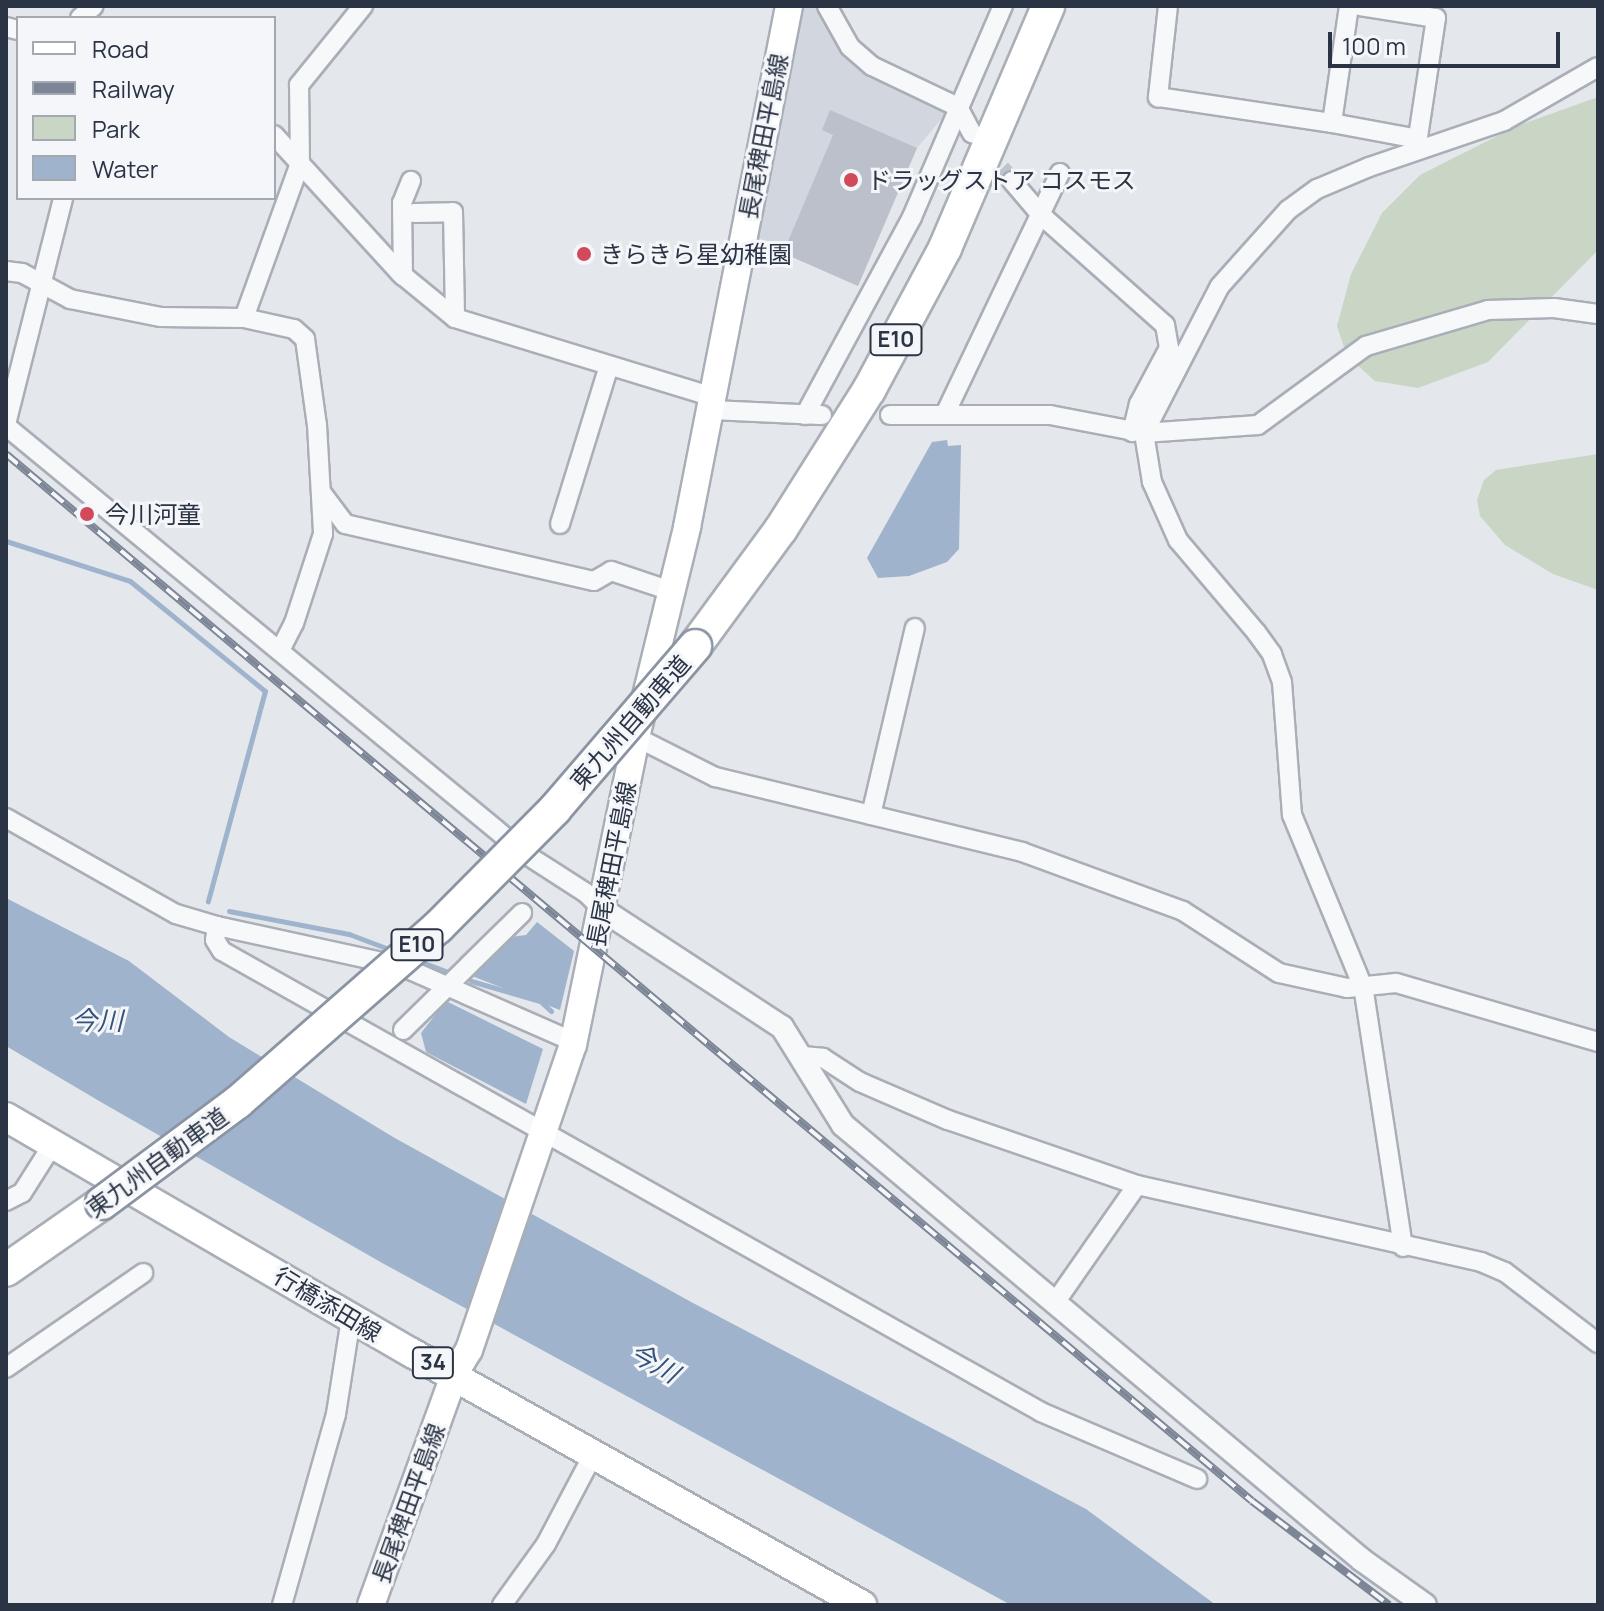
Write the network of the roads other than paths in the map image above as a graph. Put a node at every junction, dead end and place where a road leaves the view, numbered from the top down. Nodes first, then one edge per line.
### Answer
1 (363, 6) edge
2 (789, 6) edge
3 (827, 6) edge
4 (1003, 6) edge
5 (1048, 6) edge
6 (1168, 6) edge
7 (1349, 6) edge
8 (1360, 6) edge
9 (1598, 67) edge
10 (958, 107) junction
11 (1332, 123) junction
12 (972, 133) tunnel mouth
13 (276, 137) edge
14 (1417, 144) junction
15 (300, 163) junction
16 (1060, 173) dead end
17 (411, 181) dead end
18 (1012, 181) tunnel mouth
19 (63, 200) edge
20 (1041, 215) junction
21 (6, 271) edge
22 (409, 281) junction
23 (43, 284) junction
24 (1598, 314) edge
25 (244, 318) junction
26 (455, 318) junction
27 (609, 366) junction
28 (711, 404) junction
29 (945, 414) junction
30 (890, 415) dead end
31 (6, 425) edge
32 (1138, 432) junction
33 (321, 492) junction
34 (560, 524) dead end
35 (671, 591) junction
36 (915, 628) dead end
37 (280, 651) junction
38 (636, 737) junction
39 (871, 815) junction
40 (6, 818) edge
41 (603, 910) junction
42 (522, 913) dead end
43 (217, 926) junction
44 (447, 985) junction
45 (1363, 987) junction
46 (403, 1030) dead end
47 (574, 1042) junction
48 (1598, 1042) edge
49 (802, 1056) junction
50 (860, 1082) junction
51 (817, 1087) junction
52 (6, 1117) edge
53 (543, 1140) junction
54 (53, 1144) junction
55 (1137, 1185) junction
56 (6, 1201) edge
57 (1403, 1247) junction
58 (6, 1270) edge
59 (143, 1273) dead end
60 (1054, 1304) junction
61 (351, 1318) junction
62 (1598, 1343) edge
63 (462, 1362) junction
64 (6, 1368) edge
65 (594, 1453) junction
66 (1197, 1479) dead end
67 (282, 1605) edge
68 (371, 1605) edge
69 (502, 1605) edge
70 (862, 1605) edge
71 (1425, 1605) edge

1 - 15 street
2 - 28 main road, 長尾稗田平島線
3 - 10 street
4 - 10 street
5 - 58 highway, 東九州自動車道 / E10, bridge
6 - 11 street
7 - 11 street
8 - 14 street
9 - 14 street
10 - 12 street
10 - 28 street
11 - 14 street
13 - 15 street
14 - 32 street
15 - 22 street
15 - 25 street
16 - 20 street
17 - 22 street
18 - 20 street
19 - 23 street
20 - 29 street
20 - 32 street
21 - 23 street
22 - 26 street
22 - 26 street
23 - 25 street
23 - 31 street
24 - 32 street
25 - 33 street
26 - 27 street
27 - 28 street
27 - 34 street
28 - 35 main road, 長尾稗田平島線
29 - 30 street
29 - 32 street
31 - 37 street
32 - 45 street
33 - 35 street
33 - 37 street
35 - 38 main road, 長尾稗田平島線
36 - 39 street
37 - 41 street
38 - 39 street
38 - 41 main road, 長尾稗田平島線
39 - 45 street
40 - 43 street
41 - 47 main road, 長尾稗田平島線
41 - 49 street
42 - 44 street
43 - 44 street
43 - 53 street
44 - 46 street
44 - 47 street
45 - 48 street
45 - 57 street
47 - 53 main road, 長尾稗田平島線
49 - 50 street
49 - 51 street
50 - 51 street
50 - 55 street
51 - 60 street
52 - 54 main road, 行橋添田線 / 34
53 - 63 main road, 長尾稗田平島線
53 - 66 street
54 - 56 street
54 - 61 main road, 行橋添田線 / 34
55 - 57 street
55 - 60 street
57 - 62 street
59 - 64 street
60 - 71 street
61 - 63 main road, 行橋添田線 / 34
61 - 67 street
63 - 65 main road, 行橋添田線 / 34
63 - 68 main road, 長尾稗田平島線
65 - 69 street
65 - 70 main road, 行橋添田線 / 34

